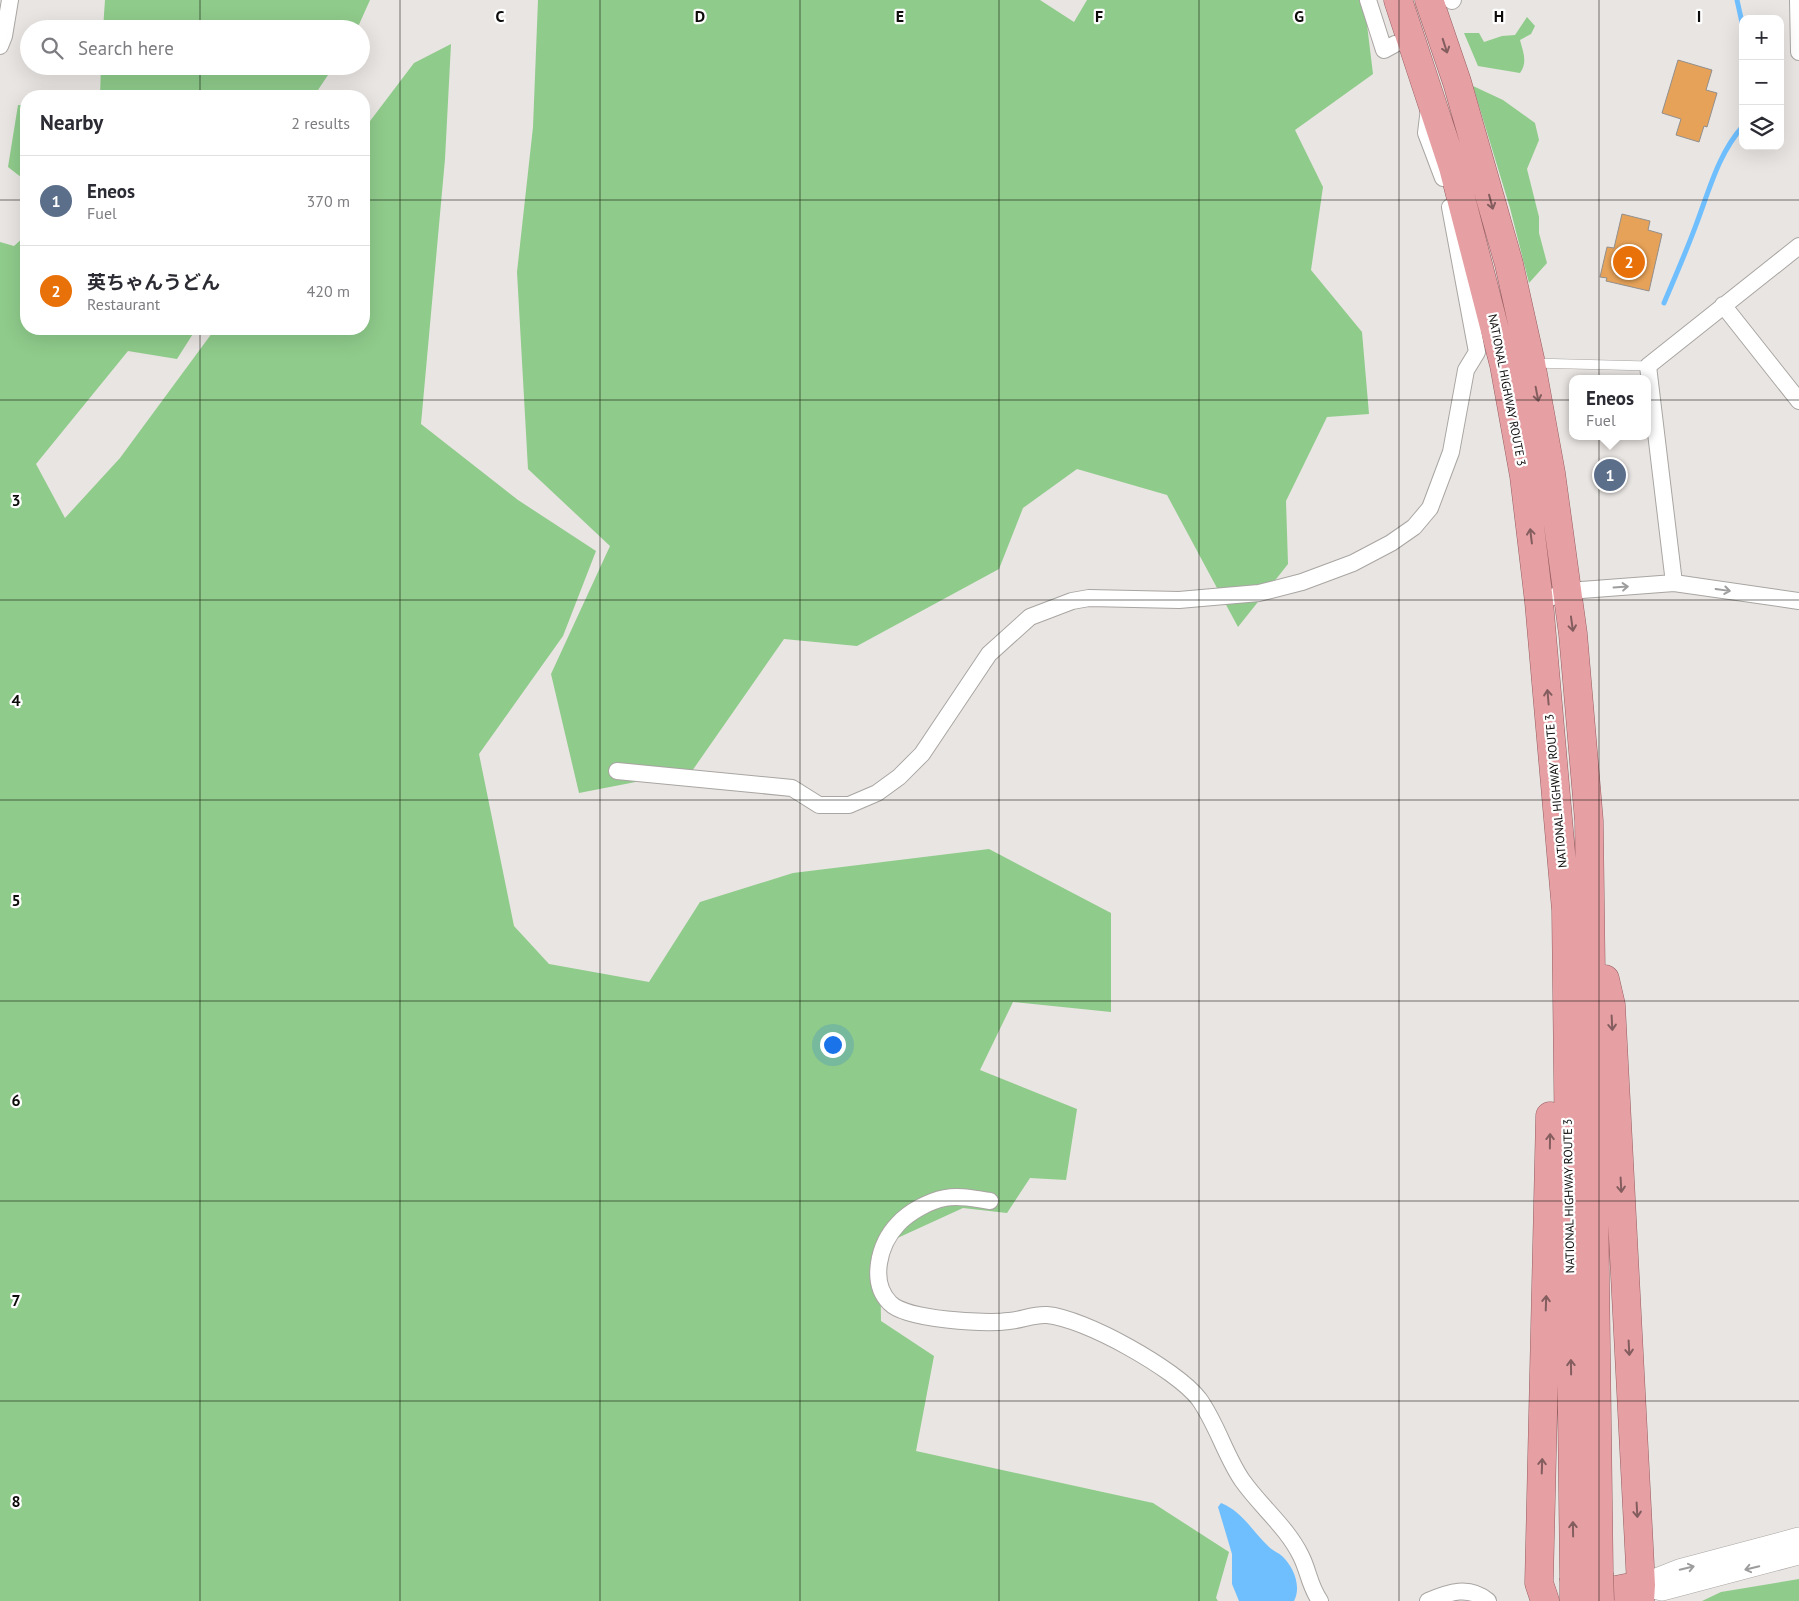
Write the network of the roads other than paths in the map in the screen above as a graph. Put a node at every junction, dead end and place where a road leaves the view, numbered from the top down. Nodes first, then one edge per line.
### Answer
1 (10, 0) edge
2 (1368, 0) edge
3 (1398, 0) edge
4 (1429, 0) edge
5 (1798, 0) edge
6 (1395, 44) dead end
7 (0, 46) edge
8 (1799, 52) edge
9 (1431, 94) junction
10 (1799, 246) edge
11 (1724, 304) junction
12 (1531, 363) junction
13 (1648, 366) junction
14 (1649, 375) edge
15 (1651, 391) edge
16 (1799, 401) edge
17 (1674, 583) junction
18 (1568, 590) junction
19 (1799, 601) edge
20 (1540, 602) junction
21 (617, 771) dead end
22 (1578, 908) junction
23 (990, 1201) dead end
24 (1799, 1538) edge
25 (1799, 1554) edge
26 (1577, 1588) edge
27 (1641, 1593) edge
28 (1320, 1601) edge
29 (1428, 1601) edge
30 (1488, 1601) edge
31 (1545, 1601) edge
32 (1600, 1601) edge

1 - 7 street
2 - 6 street
3 - 9 highway, NATIONAL HIGHWAY ROUTE 3
4 -> 12 highway, NATIONAL HIGHWAY ROUTE 3
5 - 8 street
20 -> 9 highway, NATIONAL HIGHWAY ROUTE 3
9 - 21 street
10 - 11 street
11 - 13 street
11 - 16 street
12 - 13 lane
12 -> 18 highway, NATIONAL HIGHWAY ROUTE 3
13 - 14 street
15 - 17 street
18 -> 17 street
17 -> 19 street
18 - 20 street
18 -> 22 highway, NATIONAL HIGHWAY ROUTE 3
22 -> 20 highway, NATIONAL HIGHWAY ROUTE 3
22 - 26 highway, NATIONAL HIGHWAY ROUTE 3
22 -> 27 highway
31 -> 22 highway
23 - 28 street
27 -> 24 street
25 -> 27 street
26 - 27 highway
26 - 32 highway, NATIONAL HIGHWAY ROUTE 3, bridge
29 - 30 street

